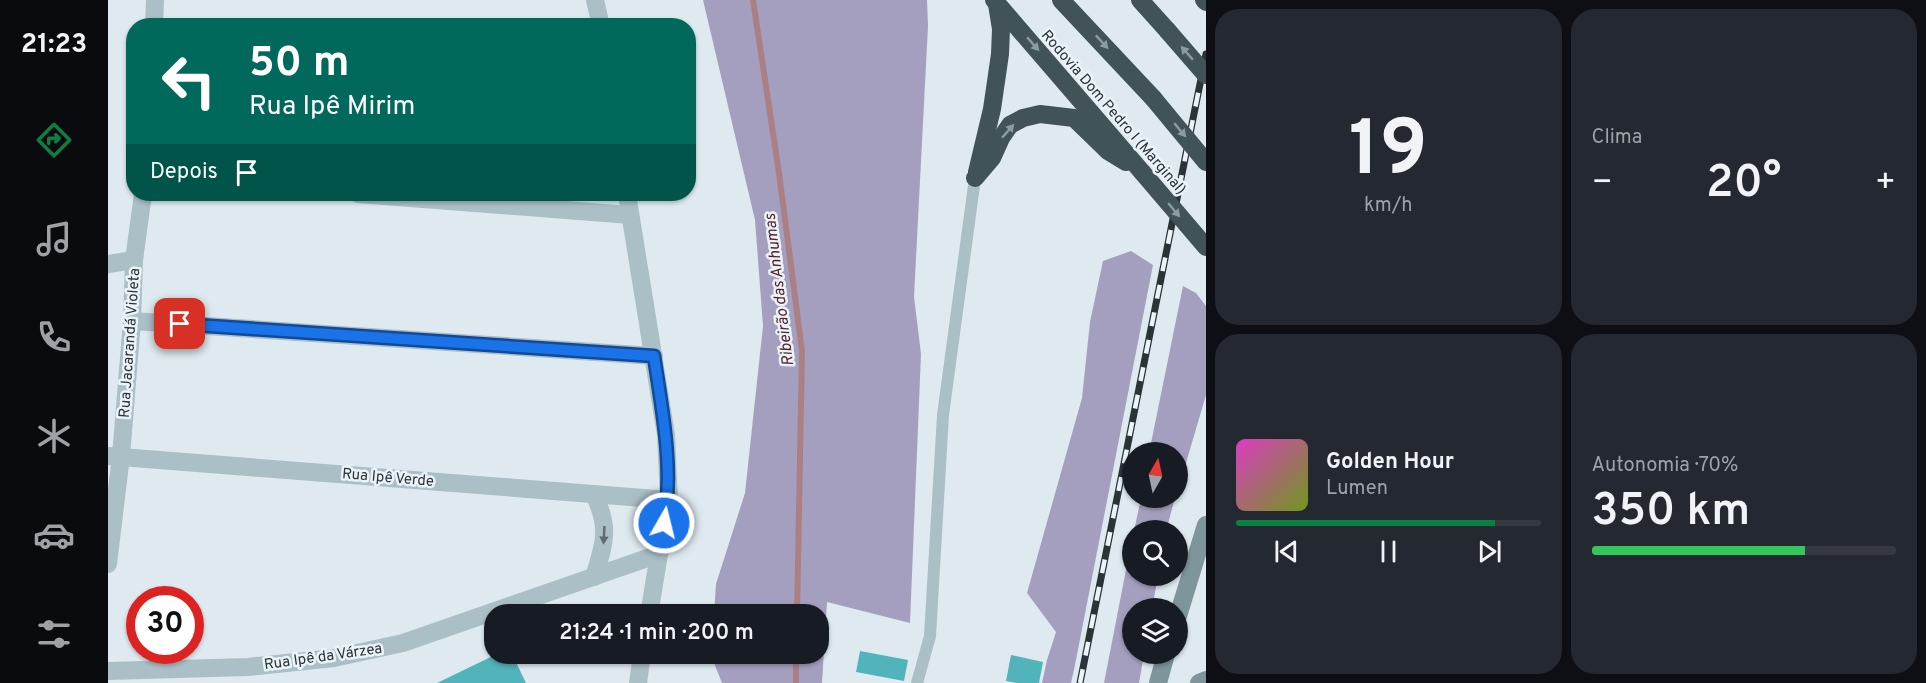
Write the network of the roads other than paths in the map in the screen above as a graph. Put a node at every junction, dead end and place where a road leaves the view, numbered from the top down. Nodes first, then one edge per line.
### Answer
1 (155, 0) edge
2 (595, 0) edge
3 (1061, 0) edge
4 (1140, 0) edge
5 (995, 1) edge
6 (154, 18) edge
7 (599, 18) edge
8 (1206, 75) edge
9 (1206, 162) edge
10 (1142, 172) junction
11 (975, 178) junction
12 (142, 201) edge
13 (449, 201) edge
14 (628, 201) edge
15 (630, 215) junction
16 (1206, 247) edge
17 (134, 260) junction
18 (108, 264) edge
19 (132, 321) junction
20 (654, 356) junction
21 (114, 456) edge
22 (594, 494) junction
23 (669, 500) junction
24 (1206, 525) edge
25 (659, 550) junction
26 (108, 564) edge
27 (594, 577) junction
28 (1184, 598) edge
29 (651, 604) edge
30 (641, 664) edge
31 (1163, 664) edge
32 (108, 671) edge
33 (248, 675) edge
34 (1206, 680) edge
35 (638, 683) edge
36 (917, 683) edge
37 (1158, 683) edge
38 (1198, 683) edge

1 - 6 street
2 - 7 street
3 -> 9 highway, bridge
8 -> 4 highway, bridge
5 -> 10 highway, Rodovia Dom Pedro I (Marginal)
5 - 11 highway
11 -> 10 highway
10 -> 16 highway, Rodovia Dom Pedro I (Marginal), bridge
11 - 36 lane
12 - 17 street, Rua Jacarandá Violeta
13 - 15 street
14 - 15 street
15 - 20 street
17 - 18 street
17 - 19 street, Rua Jacarandá Violeta
19 - 20 street
19 - 21 street, Rua Jacarandá Violeta
20 - 23 street
21 - 22 street, Rua Ipê Verde
21 - 26 street, Rua Jacarandá Violeta
22 - 23 street, Rua Ipê Verde
22 -> 27 street
23 - 25 street
24 - 28 street
25 - 27 street, Rua Ipê da Várzea
25 - 29 street
27 - 33 street, Rua Ipê da Várzea
30 - 35 street
31 - 37 street
32 - 33 street, Rua Ipê da Várzea
34 - 38 street

